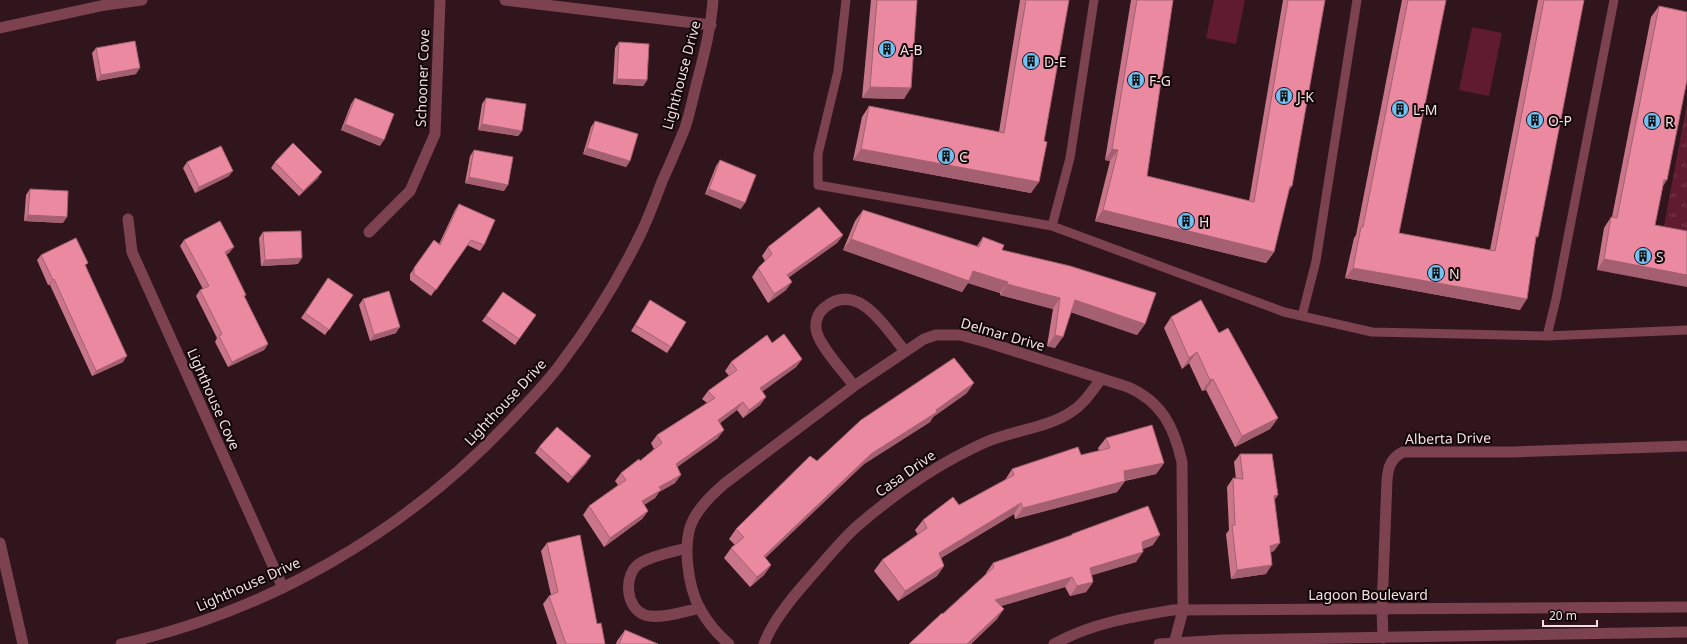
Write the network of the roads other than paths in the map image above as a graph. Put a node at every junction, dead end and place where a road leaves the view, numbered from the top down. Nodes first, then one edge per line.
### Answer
1 (142, 0) edge
2 (440, 0) edge
3 (505, 0) edge
4 (713, 0) edge
5 (846, 0) edge
6 (1094, 0) edge
7 (1357, 0) edge
8 (1614, 0) edge
9 (711, 25) junction
10 (0, 28) edge
11 (128, 219) dead end
12 (1052, 226) junction
13 (369, 232) dead end
14 (1302, 316) junction
15 (1687, 330) edge
16 (1547, 336) junction
17 (905, 351) junction
18 (1101, 379) junction
19 (854, 386) junction
20 (1687, 446) edge
21 (0, 543) edge
22 (688, 548) junction
23 (3, 572) edge
24 (283, 588) junction
25 (1687, 607) edge
26 (700, 608) junction
27 (1382, 609) junction
28 (1183, 610) junction
29 (1687, 632) edge
30 (1383, 638) junction
31 (1174, 643) edge
32 (22, 644) edge
33 (121, 644) edge
34 (729, 644) edge
35 (764, 644) edge
36 (1054, 644) edge
37 (1159, 644) edge

1 - 10 street
2 - 13 street, Schooner Cove
3 - 9 street
4 - 9 street, Lighthouse Drive
5 - 12 lane
6 - 12 lane
7 - 14 lane
8 - 16 lane
9 - 24 street, Lighthouse Drive
11 - 24 street, Lighthouse Cove
12 - 14 lane
14 - 16 lane
15 - 16 lane
17 - 18 street, Delmar Drive
17 - 19 street, Delmar Drive
17 - 19 street
18 - 28 street, Delmar Drive
18 - 35 street, Casa Drive
19 - 22 street, Delmar Drive
20 - 27 street, Alberta Drive
21 - 23 street
22 - 26 street, Delmar Drive
22 - 26 street
23 - 32 street
24 - 33 street, Lighthouse Drive
25 - 27 street, Lagoon Boulevard
26 - 34 street, Delmar Drive
27 - 28 street, Lagoon Boulevard
27 - 30 street, Alberta Drive
28 - 31 street, Delmar Drive
28 - 36 street, Lagoon Boulevard
29 - 30 street
30 - 31 street
31 - 37 street

